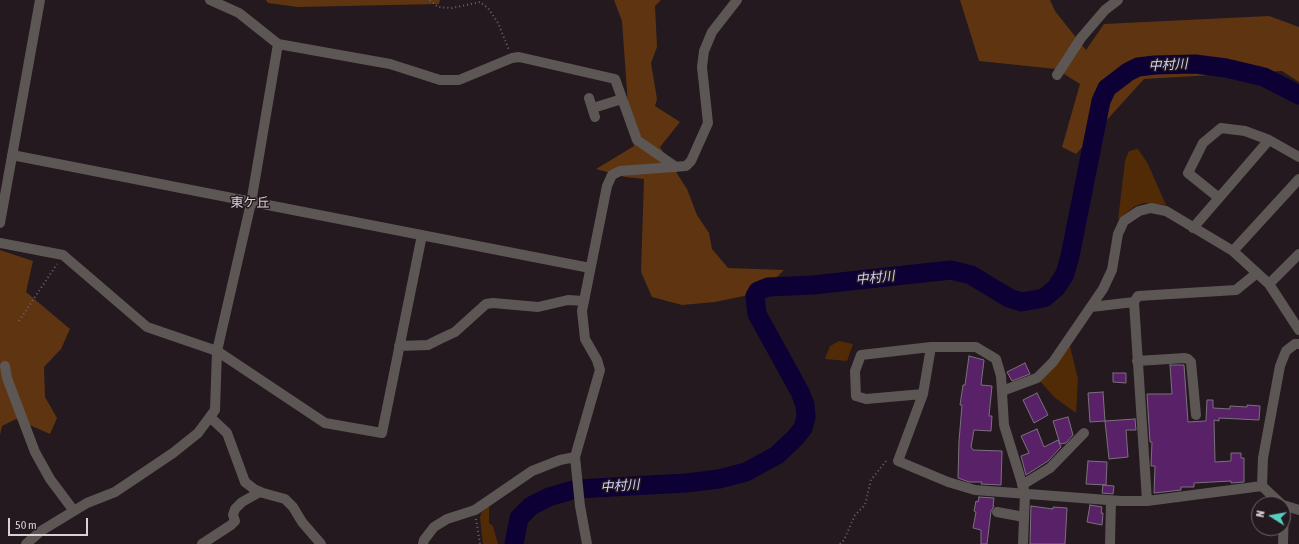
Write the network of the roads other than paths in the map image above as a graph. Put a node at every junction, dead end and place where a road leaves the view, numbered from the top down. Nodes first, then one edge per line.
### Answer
1 (40, 0) edge
2 (210, 0) edge
3 (737, 0) edge
4 (1118, 0) edge
5 (278, 44) junction
6 (1057, 74) dead end
7 (589, 98) dead end
8 (622, 99) junction
9 (1269, 140) junction
10 (12, 155) junction
11 (1299, 157) edge
12 (676, 167) junction
13 (1299, 179) edge
14 (1219, 198) junction
15 (251, 203) junction
16 (0, 223) edge
17 (1193, 228) junction
18 (422, 235) junction
19 (0, 243) edge
20 (1233, 251) junction
21 (1299, 254) edge
22 (590, 268) junction
23 (1257, 273) junction
24 (1269, 284) junction
25 (584, 301) junction
26 (1134, 302) junction
27 (1091, 307) junction
28 (1299, 330) edge
29 (1299, 344) edge
30 (399, 346) junction
31 (931, 347) junction
32 (217, 351) junction
33 (1137, 361) junction
34 (5, 366) dead end
35 (1002, 392) junction
36 (924, 394) junction
37 (1196, 415) dead end
38 (210, 417) junction
39 (1084, 433) dead end
40 (575, 461) junction
41 (1262, 486) junction
42 (1024, 489) junction
43 (260, 492) junction
44 (1273, 496) edge
45 (1111, 501) junction
46 (1147, 501) junction
47 (74, 511) junction
48 (997, 512) dead end
49 (1024, 517) junction
50 (26, 544) edge
51 (202, 544) edge
52 (321, 544) edge
53 (423, 544) edge
54 (587, 544) edge
55 (1022, 544) edge
56 (1110, 544) edge

1 - 10 street
2 - 5 street
3 - 12 street
4 - 6 street
5 - 8 street
5 - 15 street
7 - 8 street
8 - 12 street
9 - 11 street
9 - 14 street
9 - 14 street
10 - 15 street
10 - 16 street
12 - 22 street
13 - 20 street
14 - 17 street
15 - 18 street
15 - 32 street
17 - 20 street
17 - 27 street
18 - 22 street
18 - 30 street
19 - 32 street
20 - 23 street
21 - 24 street
22 - 25 street
23 - 24 street
23 - 26 street
24 - 28 street
25 - 30 street
25 - 40 street
26 - 27 street
26 - 33 street
27 - 35 street
29 - 41 street
30 - 32 street
31 - 35 street
31 - 36 street
31 - 36 street
32 - 38 street
33 - 37 street
33 - 46 street
34 - 47 street
35 - 42 street
36 - 42 street
38 - 43 street
38 - 47 street
39 - 42 street
40 - 53 street
40 - 54 street
41 - 44 street
41 - 46 street
42 - 45 street
42 - 49 street
43 - 51 street
43 - 52 street
45 - 46 street
45 - 56 street
47 - 50 street
48 - 49 street
49 - 55 street

